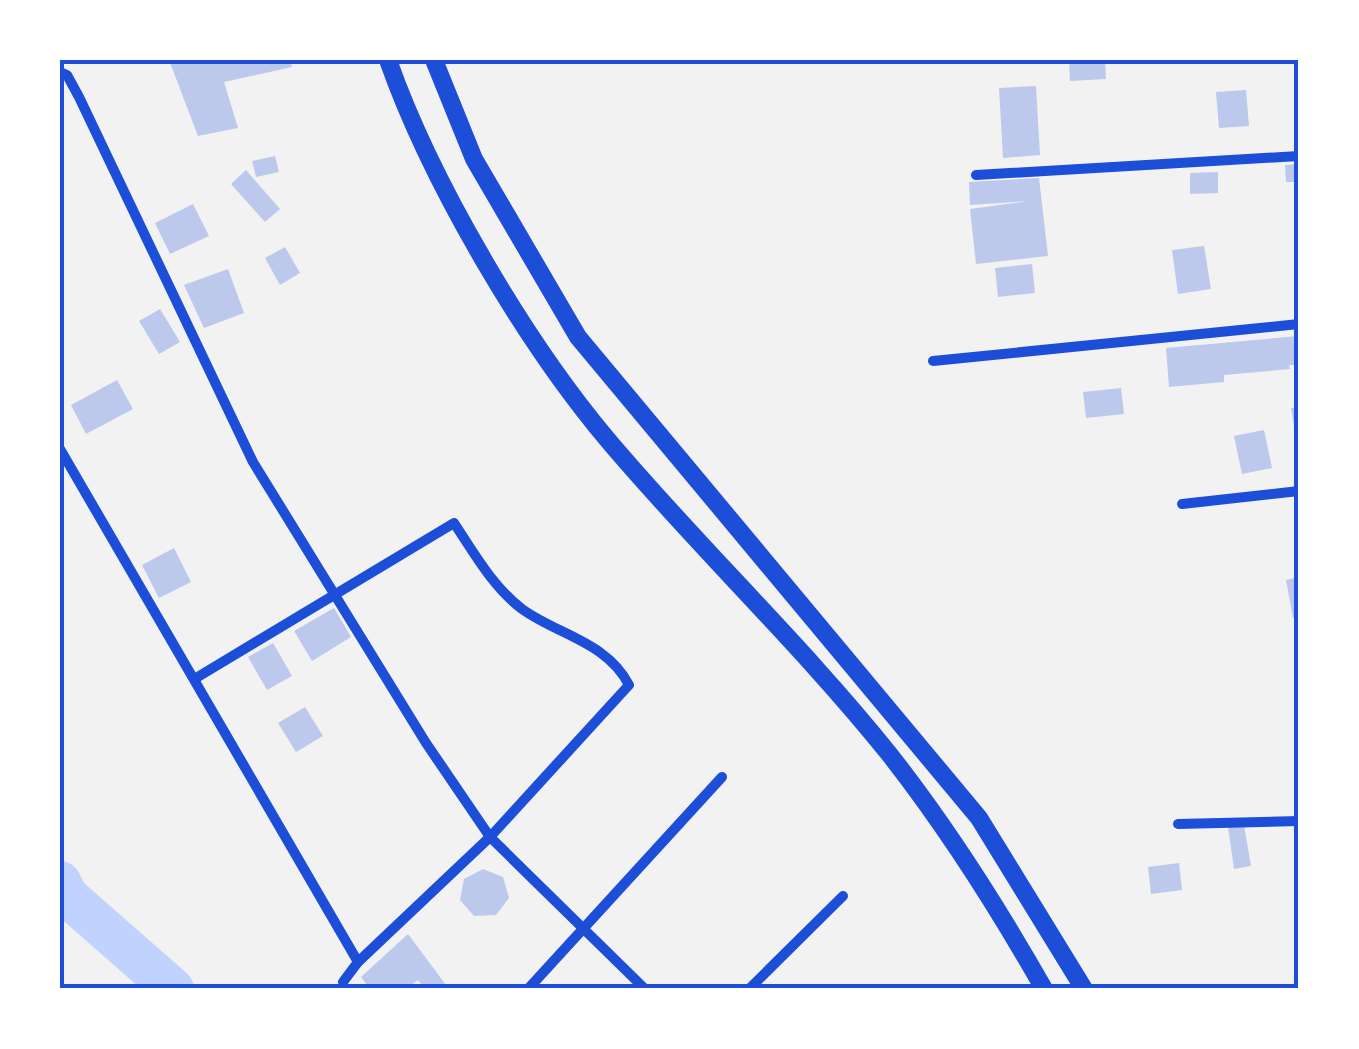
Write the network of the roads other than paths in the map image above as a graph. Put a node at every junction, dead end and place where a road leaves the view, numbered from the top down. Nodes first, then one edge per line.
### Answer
1 (388, 60) edge
2 (434, 60) edge
3 (60, 72) edge
4 (1299, 156) edge
5 (976, 175) dead end
6 (1299, 324) edge
7 (933, 360) dead end
8 (60, 450) edge
9 (1299, 491) edge
10 (1182, 504) dead end
11 (336, 592) junction
12 (196, 678) junction
13 (722, 777) dead end
14 (1299, 821) edge
15 (1178, 824) dead end
16 (490, 837) junction
17 (844, 896) dead end
18 (584, 932) junction
19 (358, 962) junction
20 (343, 982) dead end
21 (528, 989) edge
22 (645, 989) edge
23 (749, 989) edge
24 (1044, 989) edge
25 (1084, 989) edge

1 - 24 highway
2 - 25 highway
3 - 11 street
4 - 5 street
6 - 7 street
8 - 12 street
9 - 10 street
11 - 12 street
11 - 16 street
11 - 16 street
12 - 19 street
13 - 18 street
14 - 15 street
16 - 18 street
16 - 19 street
17 - 23 street
18 - 21 street
18 - 22 street
19 - 20 street

